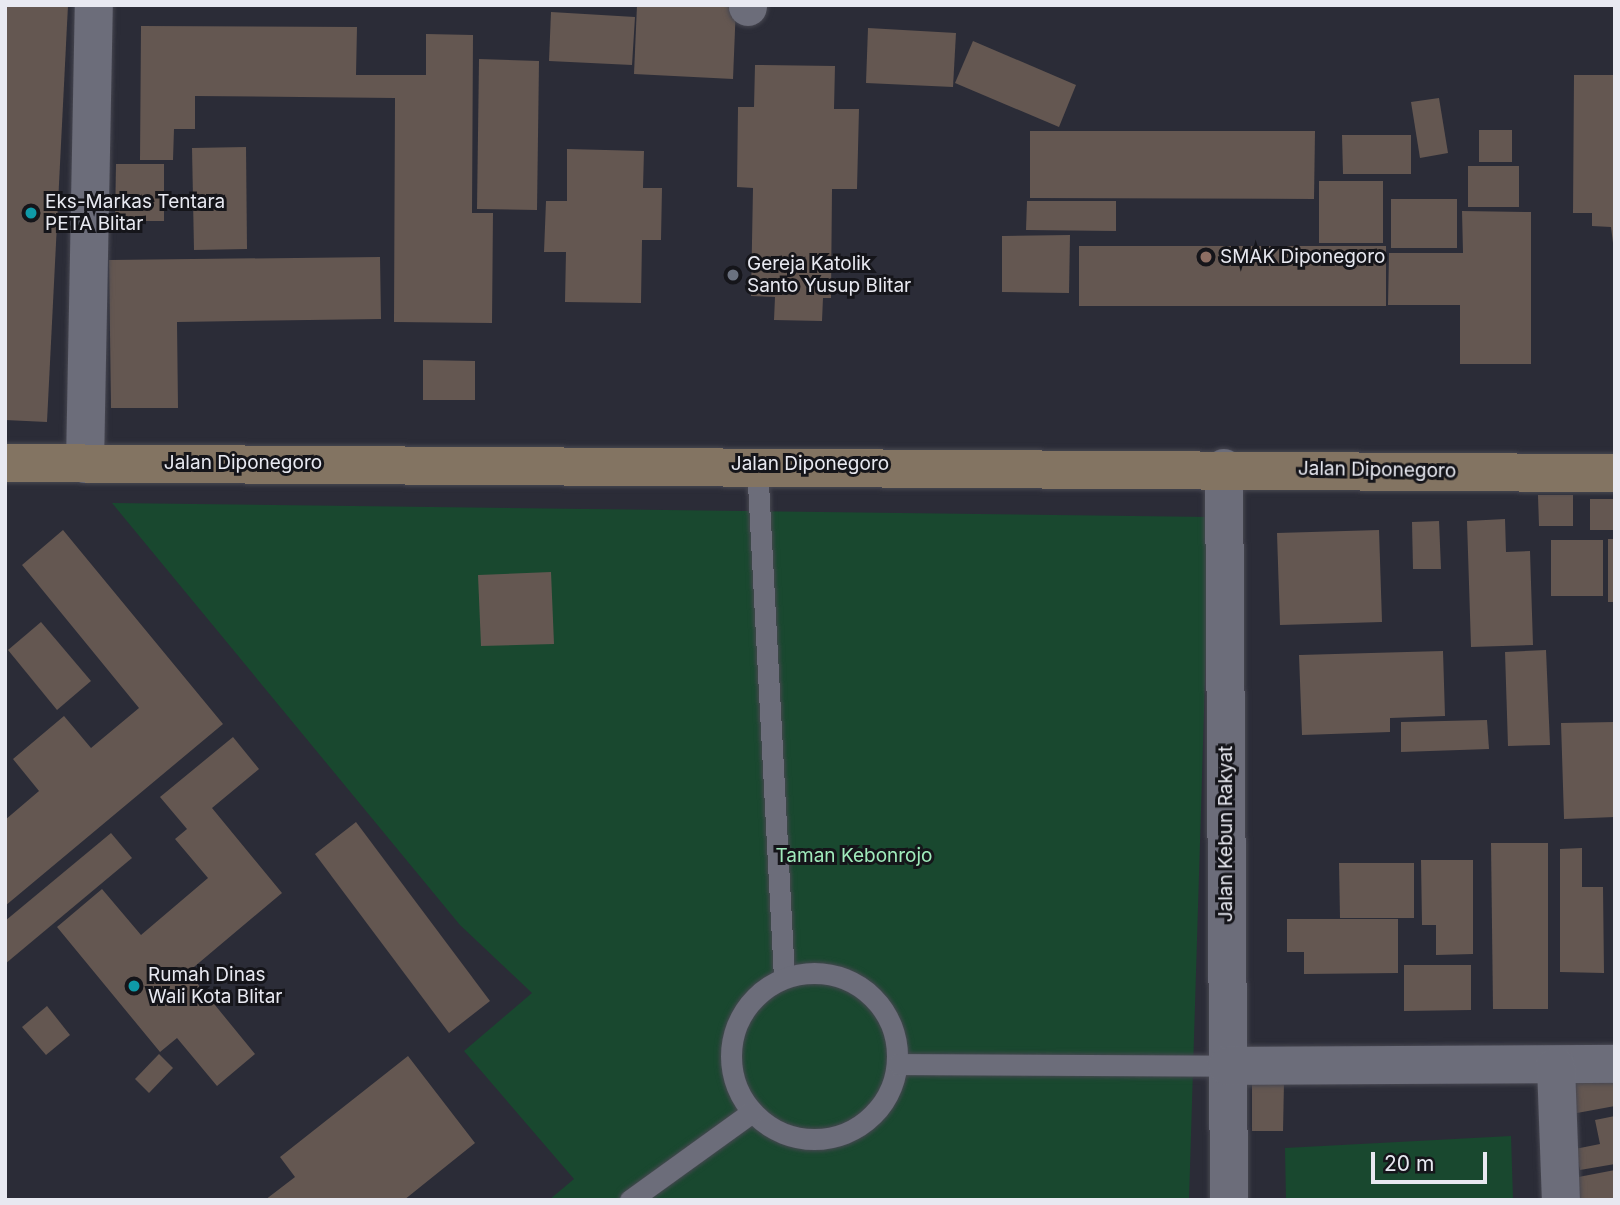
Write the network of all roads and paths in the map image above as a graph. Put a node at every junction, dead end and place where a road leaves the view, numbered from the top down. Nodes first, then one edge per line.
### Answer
1 (94, 5) edge
2 (5, 463) edge
3 (85, 464) junction
4 (757, 464) junction
5 (1224, 467) junction
6 (1615, 473) edge
7 (783, 977) junction
8 (898, 1064) junction
9 (1615, 1064) edge
10 (1227, 1066) junction
11 (1556, 1066) junction
12 (752, 1112) junction
13 (630, 1200) edge
14 (1229, 1200) edge
15 (1561, 1200) edge

1 - 3 street
2 - 3 main road, Jalan Diponegoro
3 - 4 main road, Jalan Diponegoro
4 - 5 main road, Jalan Diponegoro
4 - 7 lane
5 - 6 main road, Jalan Diponegoro
5 - 10 street, Jalan Kebun Rakyat
7 - 8 lane
7 - 12 lane
8 - 10 lane
8 - 12 lane
9 - 11 street
10 - 11 street
10 - 14 street, Jalan Kebun Rakyat
11 - 15 street
12 - 13 lane

